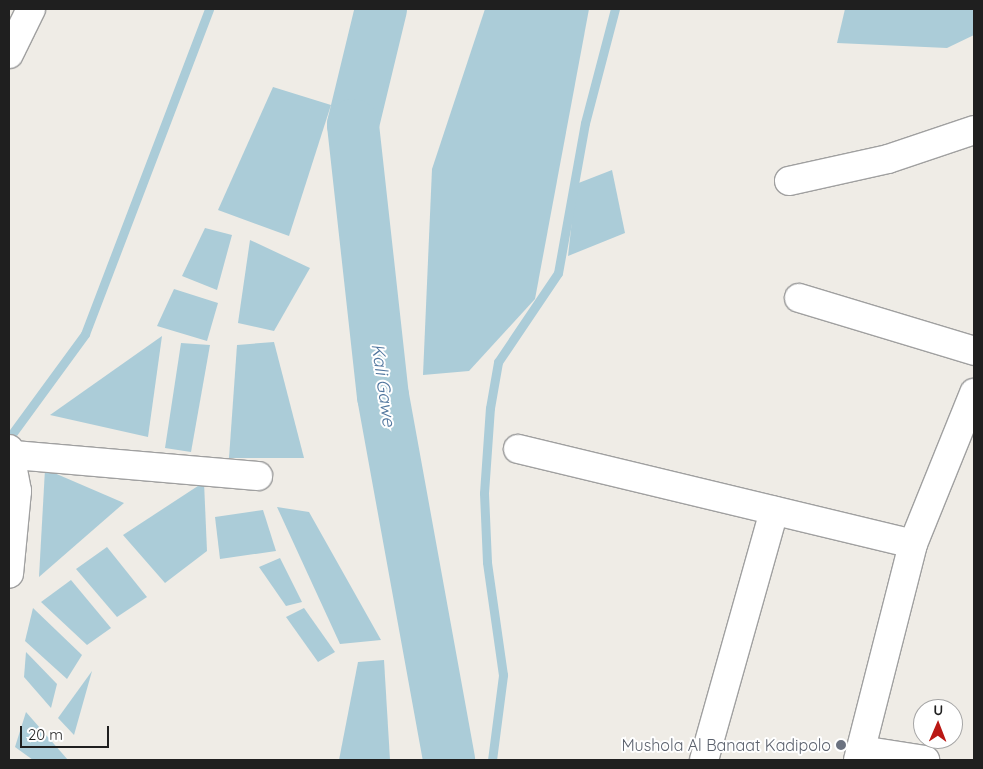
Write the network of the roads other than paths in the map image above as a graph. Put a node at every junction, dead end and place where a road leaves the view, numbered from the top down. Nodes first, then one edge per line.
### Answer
1 (31, 9) edge
2 (9, 54) edge
3 (974, 130) edge
4 (789, 181) dead end
5 (799, 298) dead end
6 (974, 351) edge
7 (974, 393) edge
8 (518, 449) dead end
9 (11, 452) edge
10 (258, 476) dead end
11 (774, 511) junction
12 (913, 544) junction
13 (9, 574) edge
14 (860, 755) edge
15 (704, 760) edge
16 (925, 760) edge

1 - 2 street
3 - 4 street
5 - 6 street
7 - 12 street
8 - 11 street
9 - 10 street
9 - 13 street
11 - 12 street
11 - 15 street
12 - 14 street
14 - 16 street

